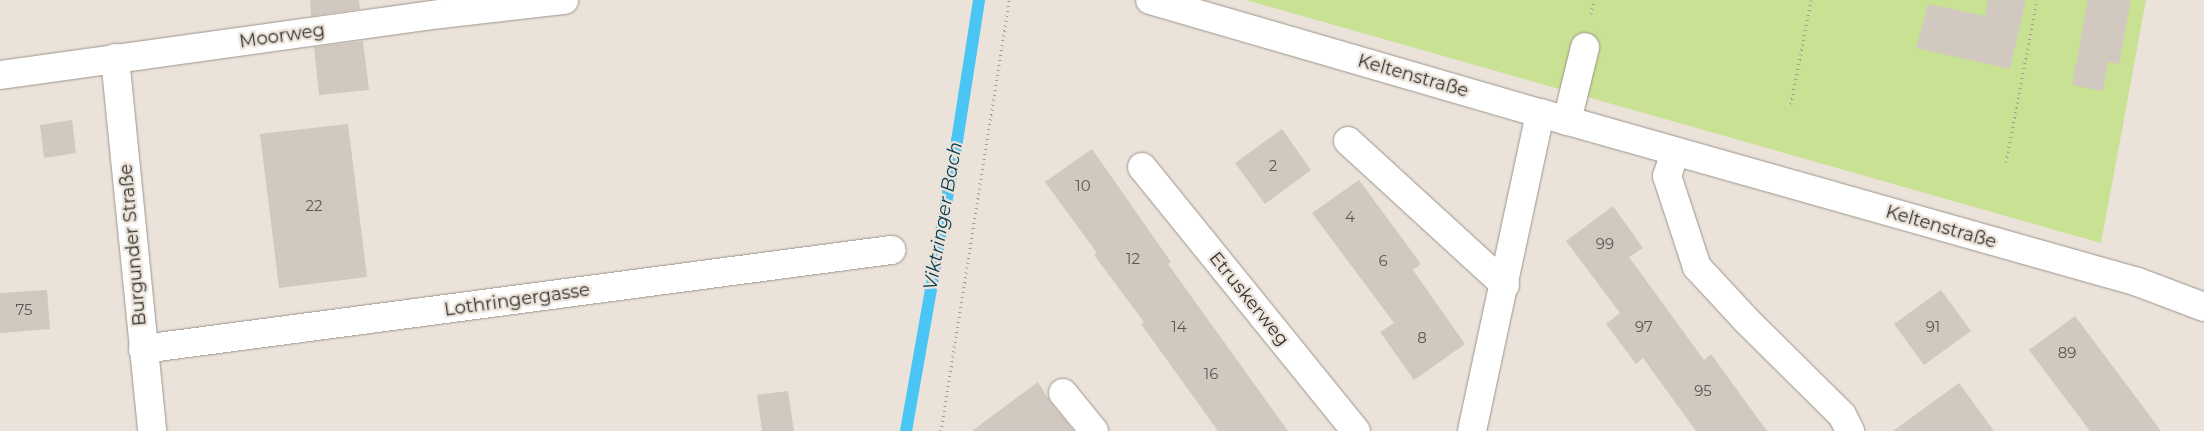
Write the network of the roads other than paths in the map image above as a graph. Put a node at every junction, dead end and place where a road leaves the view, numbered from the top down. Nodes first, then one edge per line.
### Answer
1 (564, 0) edge
2 (1150, 0) edge
3 (1585, 47) dead end
4 (115, 58) junction
5 (0, 75) edge
6 (1540, 114) junction
7 (1567, 121) junction
8 (1348, 141) dead end
9 (1676, 152) junction
10 (1142, 167) dead end
11 (891, 250) dead end
12 (1505, 285) junction
13 (2204, 307) edge
14 (143, 349) junction
15 (1063, 393) dead end
16 (152, 431) edge
17 (1094, 431) edge
18 (1356, 431) edge
19 (1472, 431) edge
20 (1850, 431) edge

1 - 4 street, Moorweg
2 - 6 street, Keltenstraße
3 - 7 street
4 - 5 street, Moorweg
4 - 14 street, Burgunder Straße
6 - 7 street, Keltenstraße
6 - 12 street
7 - 9 street, Keltenstraße
8 - 12 street
9 - 13 street, Keltenstraße
9 - 20 street
10 - 18 street, Etruskerweg
11 - 14 street, Lothringergasse
12 - 19 street
14 - 16 street, Burgunder Straße
15 - 17 street

